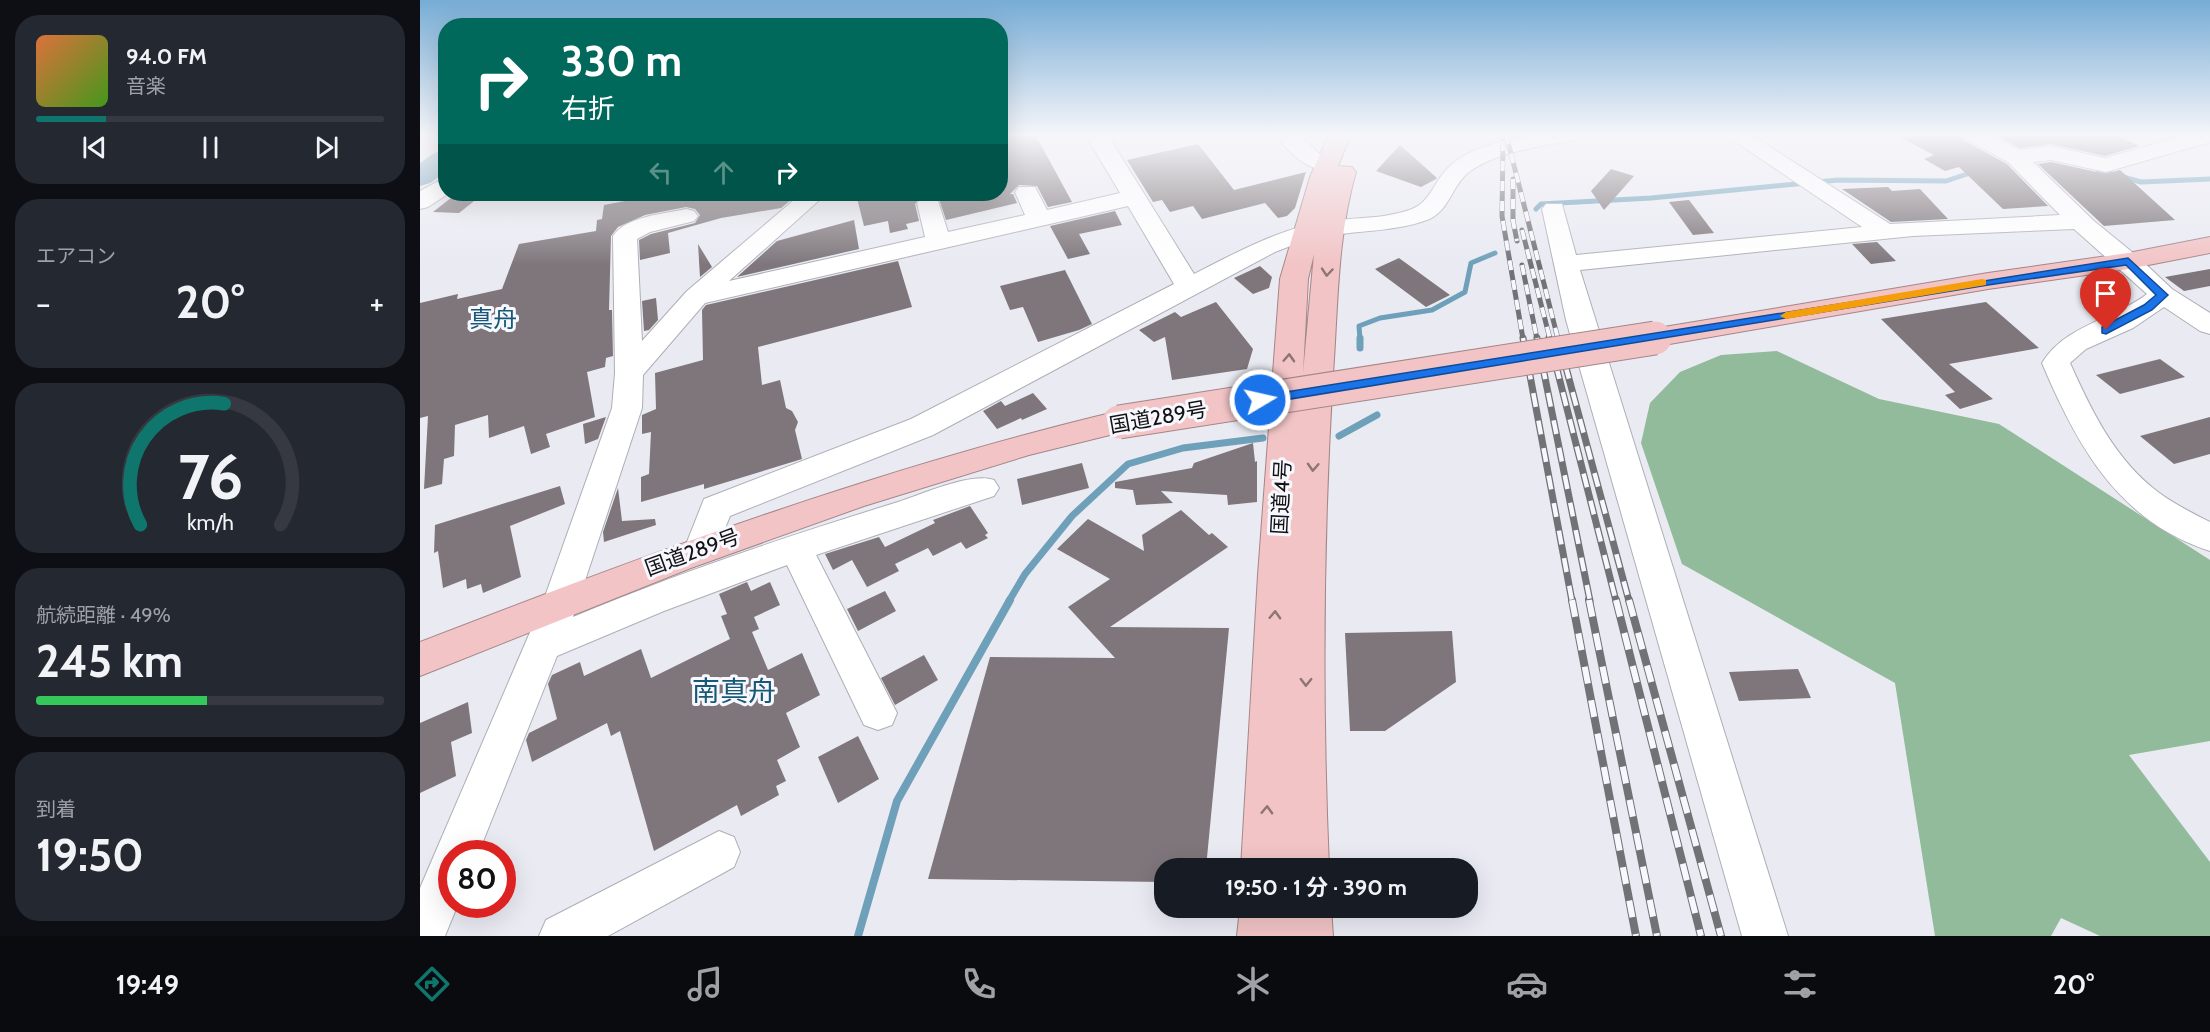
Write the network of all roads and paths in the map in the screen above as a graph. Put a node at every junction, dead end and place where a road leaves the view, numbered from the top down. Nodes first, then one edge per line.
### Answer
1 (1122, 178) edge
2 (1328, 178) edge
3 (1343, 178) edge
4 (1451, 178) edge
5 (1802, 178) edge
6 (2037, 178) edge
7 (438, 190) edge
8 (1027, 192) dead end
9 (1134, 197) junction
10 (806, 201) edge
11 (420, 202) edge
12 (929, 203) dead end
13 (1554, 209) dead end
14 (686, 216) dead end
15 (1040, 219) junction
16 (2080, 221) junction
17 (1318, 230) junction
18 (1886, 232) junction
19 (938, 242) junction
20 (2210, 245) edge
21 (2128, 261) junction
22 (1565, 264) junction
23 (1189, 287) junction
24 (2163, 295) junction
25 (696, 297) junction
26 (2210, 325) edge
27 (629, 373) junction
28 (983, 488) dead end
29 (2210, 538) edge
30 (702, 547) junction
31 (795, 547) junction
32 (561, 602) junction
33 (544, 645) junction
34 (420, 659) edge
35 (878, 713) dead end
36 (462, 840) edge
37 (719, 852) dead end
38 (1264, 858) edge
39 (1306, 858) edge
40 (438, 898) edge
41 (1262, 918) edge
42 (1308, 918) edge
43 (422, 936) edge
44 (562, 936) edge
45 (1261, 936) edge
46 (1308, 936) edge
47 (1765, 936) edge

1 - 9 street
2 - 17 highway, 国道4号
3 - 17 highway, 国道4号
4 - 17 street
5 - 18 street
6 - 16 street
7 - 11 street
8 - 15 street
9 - 15 street
9 - 23 street
10 - 25 street
12 - 19 street
13 - 22 street
14 - 27 street
15 - 19 street
16 - 18 street
16 - 21 street
17 - 23 street
38 -> 17 highway, 国道4号
17 -> 39 highway, 国道4号
18 - 22 street
19 - 25 street
20 - 21 highway, 国道289号
21 - 24 street
21 - 30 highway, 国道289号, bridge
22 - 47 street
23 - 30 street
24 - 26 street
24 - 29 street
25 - 27 street
27 - 32 street
28 - 31 street
30 - 32 highway, 国道289号
31 - 33 street
31 - 35 street
32 - 33 street
32 - 34 highway, 国道289号
33 - 36 street
37 - 44 street
40 - 43 street
41 - 45 highway
42 - 46 highway

